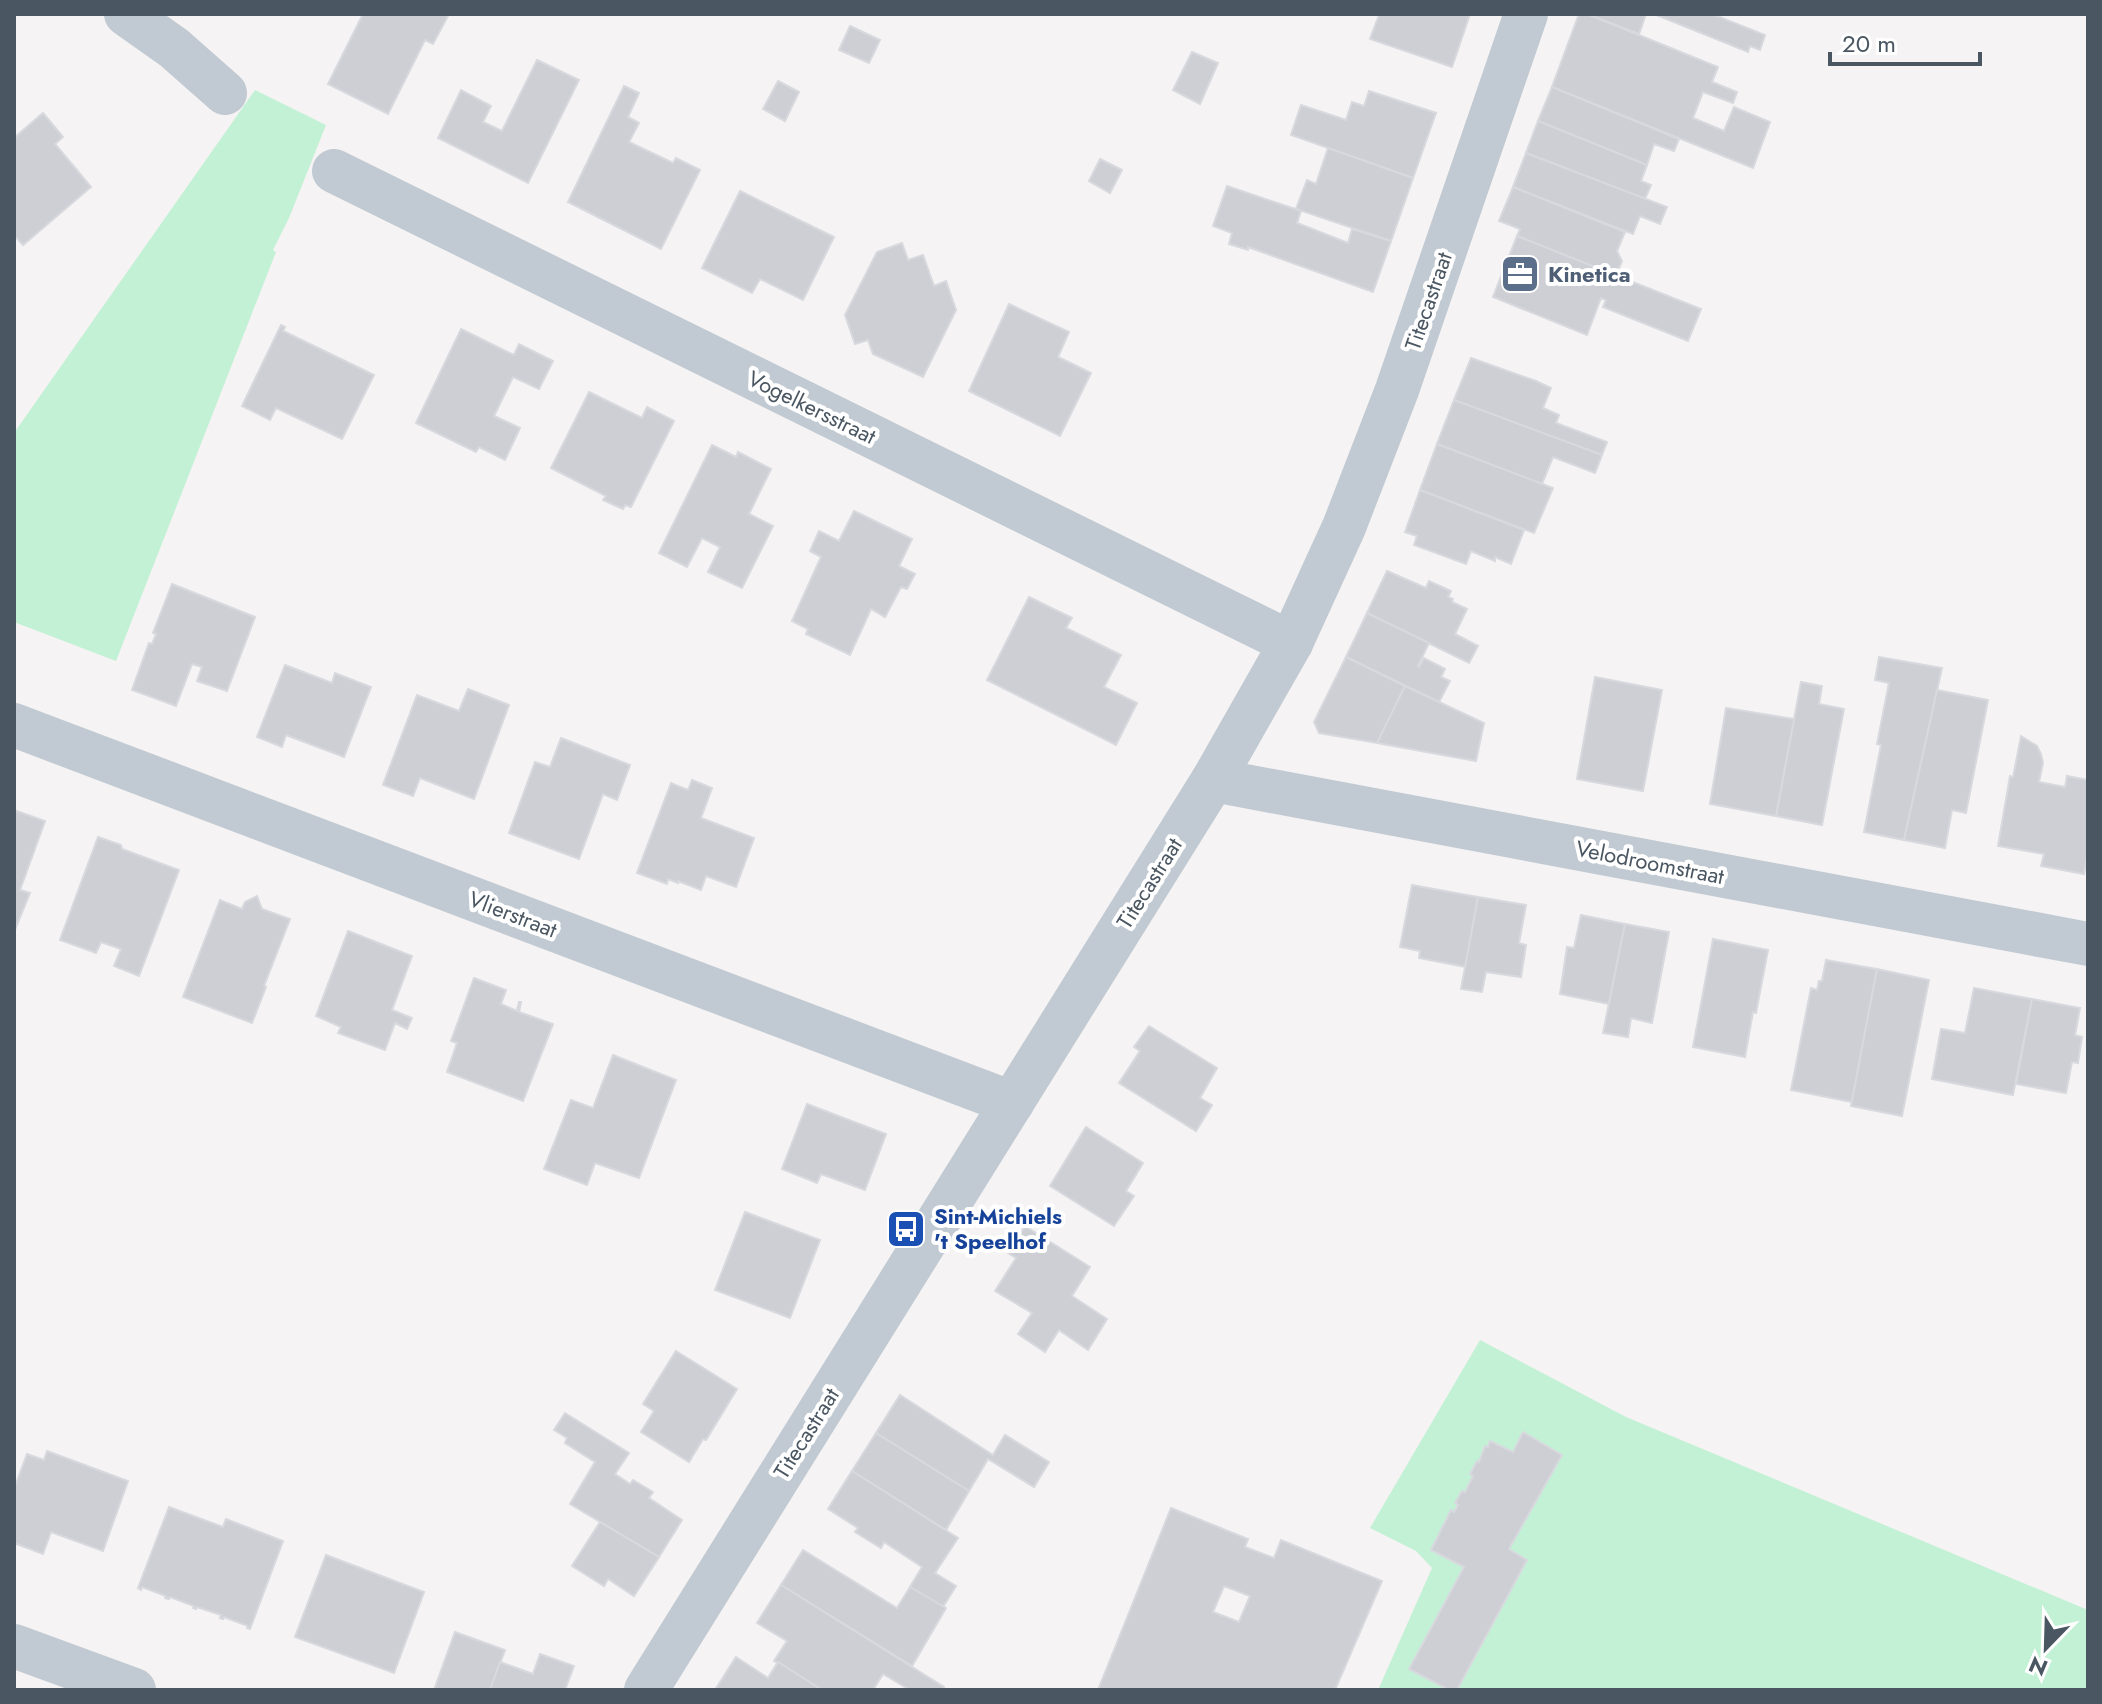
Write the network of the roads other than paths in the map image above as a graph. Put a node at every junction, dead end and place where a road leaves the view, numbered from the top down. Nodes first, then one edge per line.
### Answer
1 (126, 14) edge
2 (1526, 14) edge
3 (225, 93) dead end
4 (334, 171) dead end
5 (1291, 643) junction
6 (14, 725) edge
7 (1213, 780) junction
8 (2088, 944) edge
9 (1012, 1103) junction
10 (14, 1646) edge
11 (134, 1690) edge
12 (646, 1690) edge

1 - 3 street
2 - 5 street, Titecastraat
4 - 5 street, Vogelkersstraat
5 - 7 street, Titecastraat
6 - 9 street, Vlierstraat
7 - 8 street, Velodroomstraat
7 - 9 street, Titecastraat
9 - 12 street, Titecastraat
10 - 11 street

